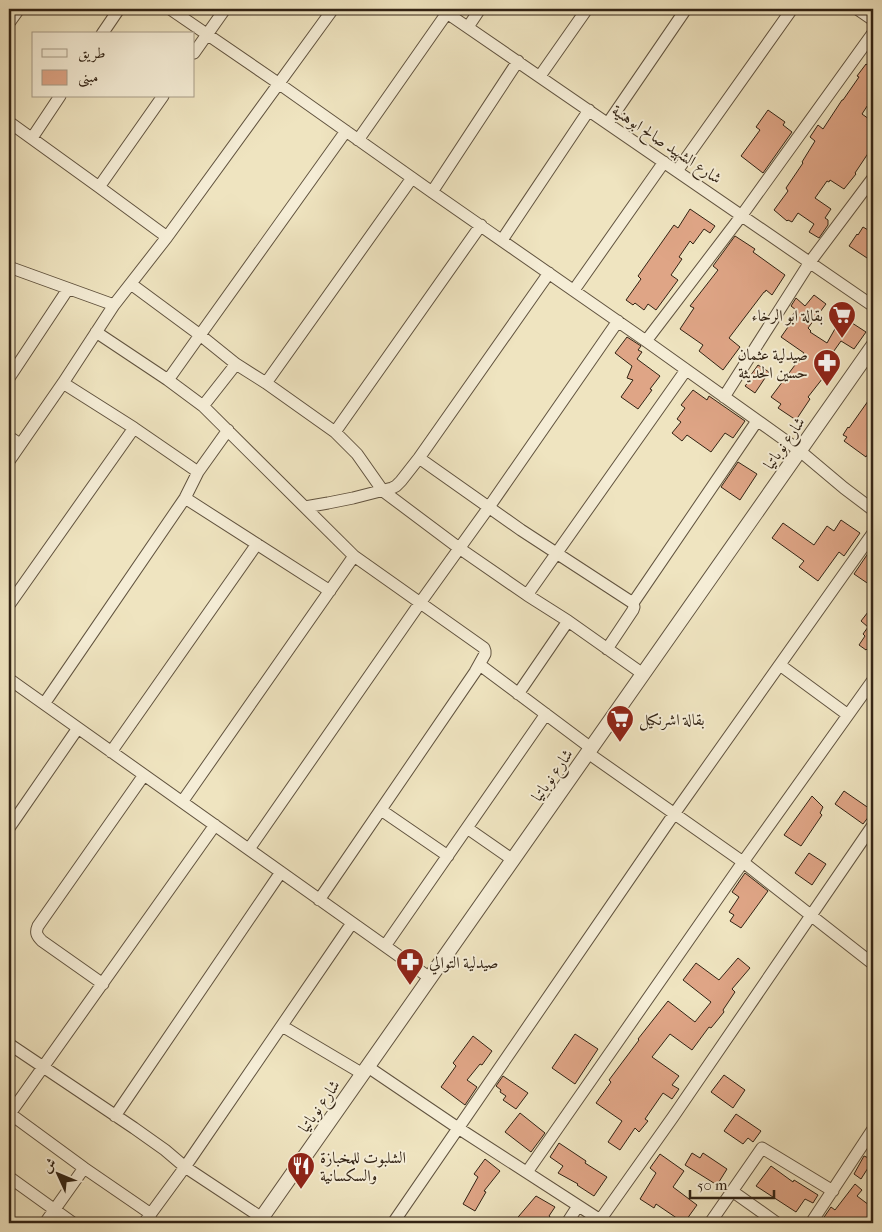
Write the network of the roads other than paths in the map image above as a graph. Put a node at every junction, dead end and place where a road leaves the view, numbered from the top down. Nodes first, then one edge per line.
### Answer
1 (19, 9) edge
2 (119, 9) edge
3 (170, 9) edge
4 (225, 9) edge
5 (333, 9) edge
6 (480, 9) edge
7 (587, 9) edge
8 (686, 9) edge
9 (792, 9) edge
10 (857, 9) edge
11 (444, 11) edge
12 (873, 20) edge
13 (9, 23) edge
14 (468, 27) junction
15 (103, 32) edge
16 (873, 33) edge
17 (207, 34) junction
18 (195, 52) edge
19 (518, 61) junction
20 (540, 76) junction
21 (278, 83) junction
22 (59, 98) edge
23 (162, 98) edge
24 (589, 110) junction
25 (9, 122) edge
26 (608, 123) junction
27 (346, 131) junction
28 (32, 138) junction
29 (358, 140) junction
30 (664, 162) junction
31 (676, 171) junction
32 (412, 178) junction
33 (873, 178) edge
34 (99, 187) junction
35 (432, 192) junction
36 (742, 215) junction
37 (481, 225) junction
38 (167, 237) junction
39 (502, 240) junction
40 (810, 262) junction
41 (10, 272) edge
42 (549, 273) junction
43 (131, 284) junction
44 (68, 288) junction
45 (574, 290) junction
46 (114, 305) junction
47 (873, 306) edge
48 (618, 321) junction
49 (96, 332) junction
50 (200, 335) junction
51 (646, 341) junction
52 (873, 346) edge
53 (236, 364) junction
54 (686, 370) junction
55 (9, 378) edge
56 (168, 380) junction
57 (63, 383) junction
58 (266, 383) junction
59 (724, 397) junction
60 (203, 406) junction
61 (757, 421) junction
62 (134, 428) junction
63 (228, 430) junction
64 (334, 432) junction
65 (9, 437) edge
66 (20, 444) junction
67 (800, 451) junction
68 (419, 458) junction
69 (9, 460) edge
70 (198, 472) junction
71 (383, 491) junction
72 (185, 498) junction
73 (305, 506) junction
74 (489, 507) junction
75 (873, 510) edge
76 (873, 533) edge
77 (257, 544) junction
78 (459, 548) junction
79 (556, 553) junction
80 (354, 556) junction
81 (330, 591) junction
82 (527, 595) junction
83 (633, 603) junction
84 (9, 604) edge
85 (420, 604) junction
86 (568, 621) junction
87 (607, 648) junction
88 (480, 665) junction
89 (780, 665) junction
90 (643, 674) junction
91 (873, 680) edge
92 (10, 682) edge
93 (518, 694) junction
94 (44, 704) junction
95 (546, 714) junction
96 (848, 715) junction
97 (78, 728) junction
98 (590, 751) junction
99 (111, 752) junction
100 (144, 775) junction
101 (182, 802) junction
102 (381, 810) junction
103 (674, 814) junction
104 (215, 825) junction
105 (873, 825) edge
106 (9, 828) edge
107 (467, 828) junction
108 (248, 850) junction
109 (448, 856) junction
110 (513, 860) junction
111 (743, 862) junction
112 (280, 872) junction
113 (319, 900) junction
114 (811, 915) junction
115 (352, 923) junction
116 (385, 946) junction
117 (873, 964) edge
118 (430, 978) junction
119 (103, 984) junction
120 (282, 1026) junction
121 (9, 1044) edge
122 (43, 1067) junction
123 (366, 1071) junction
124 (9, 1114) edge
125 (115, 1116) junction
126 (458, 1128) junction
127 (873, 1129) edge
128 (185, 1167) junction
129 (84, 1168) junction
130 (527, 1172) junction
131 (9, 1177) edge
132 (833, 1190) junction
133 (732, 1191) junction
134 (578, 1206) junction
135 (55, 1210) junction
136 (147, 1221) edge
137 (260, 1221) edge
138 (603, 1222) edge
139 (45, 1223) edge
140 (73, 1223) edge
141 (393, 1223) edge
142 (567, 1223) edge
143 (710, 1223) edge
144 (777, 1223) edge
145 (811, 1223) edge

1 - 13 street
2 - 15 street
3 - 17 street
4 - 17 street
5 - 21 street
6 - 14 street
7 - 20 street
8 - 26 street
9 - 31 street
10 - 12 street
11 - 14 street, شارع الشهيد صالح ابوهنية
11 - 29 street
14 - 19 street, شارع الشهيد صالح ابوهنية
16 - 36 street
17 - 18 street
17 - 21 street
19 - 20 street, شارع الشهيد صالح ابوهنية
19 - 35 street
20 - 24 street, شارع الشهيد صالح ابوهنية
21 - 27 street
21 - 38 street
22 - 28 street
23 - 34 street
24 - 26 street, شارع الشهيد صالح ابوهنية
24 - 39 street
25 - 28 street
26 - 30 street, شارع الشهيد صالح ابوهنية
27 - 29 street
27 - 50 street
28 - 34 street
29 - 32 street
30 - 31 street, شارع الشهيد صالح ابوهنية
30 - 45 street
31 - 36 street, شارع الشهيد صالح ابوهنية
32 - 35 street
32 - 58 street
33 - 40 street
34 - 38 street
35 - 37 street
36 - 40 street, شارع الشهيد صالح ابوهنية
36 - 51 street
37 - 39 street
37 - 64 street
38 - 43 street
39 - 42 street
40 - 47 street, شارع الشهيد صالح ابوهنية
40 - 59 street
41 - 44 street
42 - 45 street
42 - 68 street
43 - 46 street
43 - 50 street
44 - 46 street
44 - 55 street
45 - 48 street
46 - 49 street
48 - 51 street
48 - 74 street
49 - 56 street
49 - 57 street
50 - 53 street
50 - 56 street
51 - 54 street
52 - 67 street, شارع نوباتيا
53 - 58 street
53 - 60 street
54 - 59 street
54 - 79 street
56 - 60 street
57 - 62 street
57 - 66 street
58 - 64 street
59 - 61 street
60 - 63 street
61 - 67 street
61 - 83 street
62 - 70 street
62 - 84 street
63 - 70 street
63 - 73 street
64 - 71 street
65 - 66 street
66 - 69 street
67 - 75 street
67 - 90 street, شارع نوباتيا
68 - 71 street
68 - 74 street
70 - 72 street
71 - 73 street
71 - 78 street
72 - 77 street
72 - 94 street
73 - 80 street
74 - 78 street
74 - 79 street
76 - 89 street
77 - 81 street
77 - 99 street
78 - 82 street
78 - 85 street
79 - 82 street
79 - 83 street
80 - 81 street
80 - 85 street
81 - 101 street
82 - 86 street
83 - 87 street
85 - 88 street
85 - 108 street
86 - 87 street
86 - 93 street
87 - 90 street
88 - 93 street
88 - 102 street
89 - 96 street
89 - 103 street
90 - 98 street, شارع نوباتيا
91 - 96 street
92 - 94 street
93 - 95 street
94 - 97 street
95 - 98 street
95 - 107 street
96 - 111 street
97 - 99 street
97 - 106 street
98 - 103 street
98 - 110 street, شارع نوباتيا
99 - 100 street
100 - 101 street
100 - 119 street
101 - 104 street
102 - 109 street
102 - 113 street
103 - 111 street
103 - 126 street
104 - 108 street
104 - 119 street
105 - 114 street
107 - 109 street
107 - 110 street
108 - 112 street
109 - 116 street
110 - 118 street, شارع نوباتيا
111 - 114 street
111 - 130 street
112 - 113 street
112 - 125 street
113 - 115 street
114 - 117 street
114 - 138 street
115 - 116 street
115 - 120 street
116 - 118 street
118 - 123 street, شارع نوباتيا
119 - 122 street
120 - 123 street
120 - 128 street
121 - 122 street
122 - 124 street
122 - 125 street
123 - 126 street
123 - 137 street, شارع نوباتيا
124 - 129 street
125 - 128 street
126 - 130 street
126 - 141 street
127 - 132 street
128 - 136 street
128 - 137 street
129 - 135 street
129 - 136 street
130 - 134 street
131 - 135 street
132 - 133 street
132 - 145 street
133 - 143 street
133 - 144 street
134 - 138 street
134 - 142 street
135 - 139 street
135 - 140 street

